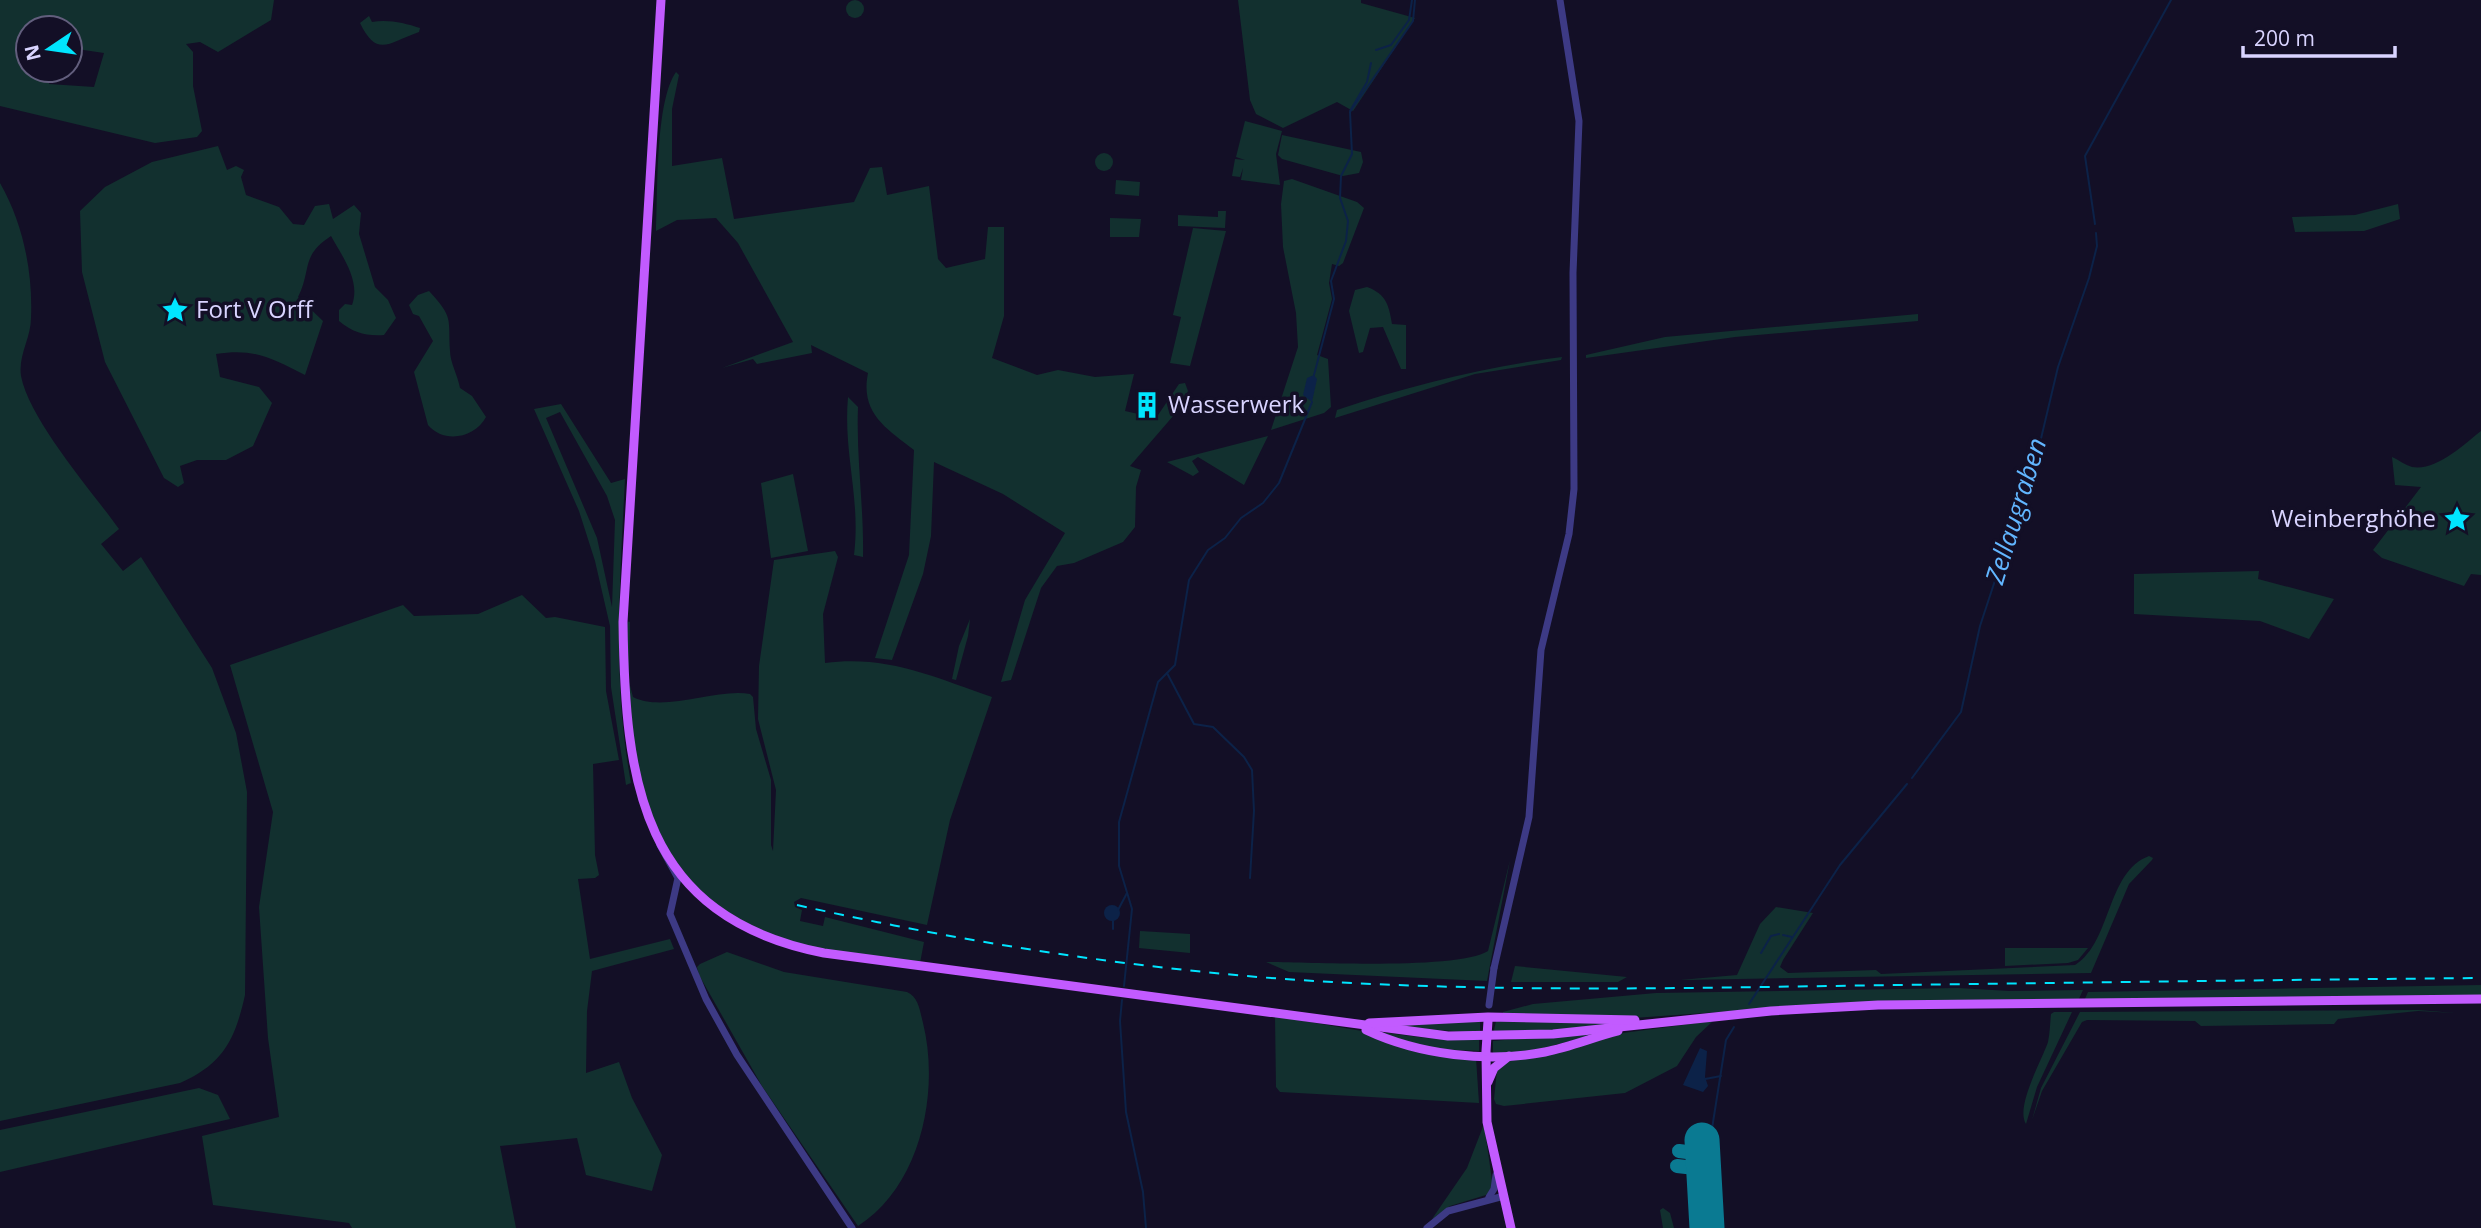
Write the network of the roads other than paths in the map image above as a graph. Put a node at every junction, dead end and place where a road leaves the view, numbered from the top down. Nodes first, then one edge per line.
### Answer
1 (661, 0) edge
2 (1560, 0) edge
3 (659, 841) junction
4 (2481, 999) edge
5 (1488, 1019) junction
6 (1688, 1019) junction
7 (1660, 1022) junction
8 (1350, 1024) junction
9 (1486, 1054) junction
10 (1509, 1056) junction
11 (1486, 1090) junction
12 (1495, 1160) junction
13 (1496, 1198) junction
14 (852, 1228) edge
15 (1427, 1228) edge
16 (1511, 1228) edge

1 - 3 main road
2 - 5 street, bridge
3 - 8 main road
3 - 14 street
4 - 6 main road
5 - 6 main road
5 - 8 main road
5 - 9 main road, bridge
6 - 7 main road
7 - 8 main road
7 - 10 main road
8 - 9 main road
9 - 10 main road
9 - 11 main road
10 - 11 main road
11 - 12 main road
12 - 13 main road
12 - 13 street
13 - 15 street
13 - 16 main road

